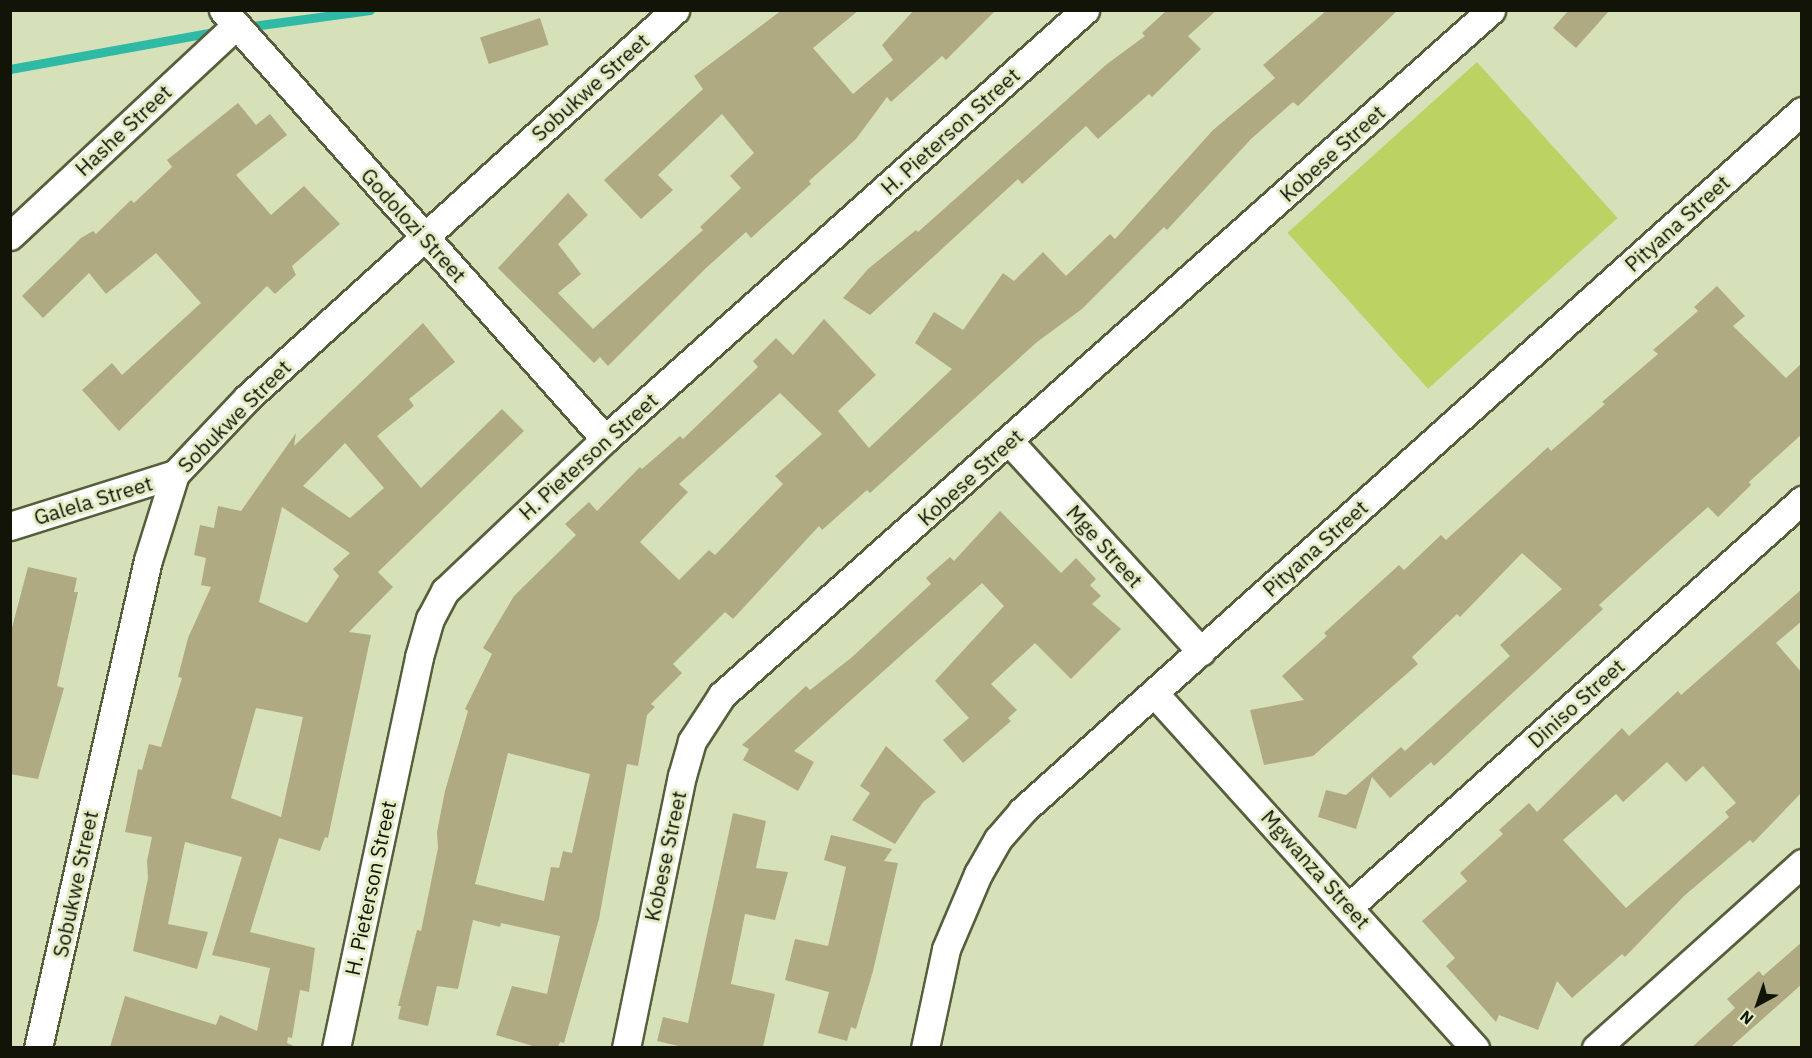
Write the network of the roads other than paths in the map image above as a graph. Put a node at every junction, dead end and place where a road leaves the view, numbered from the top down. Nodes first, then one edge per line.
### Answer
1 (675, 10) edge
2 (1085, 10) edge
3 (1491, 10) edge
4 (229, 18) edge
5 (1802, 111) edge
6 (10, 236) edge
7 (423, 236) junction
8 (605, 439) junction
9 (1009, 441) junction
10 (175, 474) junction
11 (1802, 500) edge
12 (10, 526) edge
13 (1201, 651) junction
14 (1154, 693) junction
15 (1802, 863) edge
16 (1350, 906) junction
17 (38, 1047) edge
18 (336, 1047) edge
19 (626, 1047) edge
20 (925, 1047) edge
21 (1475, 1047) edge
22 (1596, 1047) edge

1 - 7 street, Sobukwe Street
2 - 8 street, H. Pieterson Street
3 - 9 street, Kobese Street
4 - 6 street, Hashe Street
4 - 7 street, Godolozi Street
5 - 13 street, Pityana Street
7 - 8 street, Godolozi Street
7 - 10 street, Sobukwe Street
8 - 18 street, H. Pieterson Street
9 - 13 street, Mge Street
9 - 19 street, Kobese Street
10 - 12 street, Galela Street
10 - 17 street, Sobukwe Street
11 - 16 street, Diniso Street
13 - 14 street, Pityana Street
14 - 16 street, Mgwanza Street
14 - 20 street, Pityana Street
15 - 22 street
16 - 21 street, Mgwanza Street

